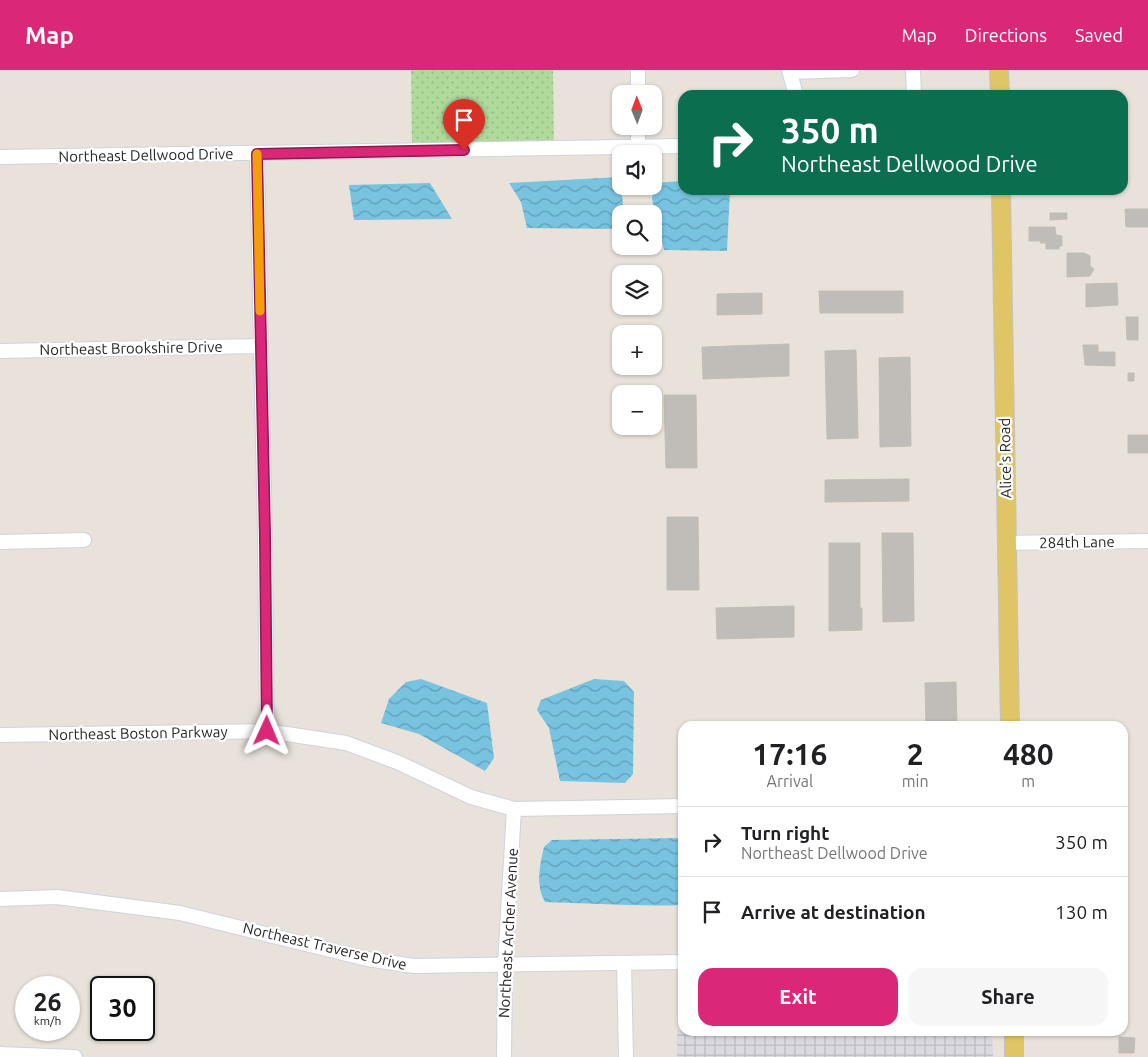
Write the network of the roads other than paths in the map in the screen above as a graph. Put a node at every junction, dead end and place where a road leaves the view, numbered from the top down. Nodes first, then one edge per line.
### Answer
1 (638, 70) edge
2 (852, 70) edge
3 (914, 70) edge
4 (999, 70) edge
5 (789, 71) edge
6 (638, 85) edge
7 (795, 90) edge
8 (914, 90) edge
9 (1000, 90) edge
10 (662, 146) edge
11 (678, 146) edge
12 (612, 147) edge
13 (257, 154) junction
14 (0, 158) edge
15 (1001, 195) edge
16 (261, 346) junction
17 (0, 351) edge
18 (84, 540) dead end
19 (1148, 541) edge
20 (0, 542) edge
21 (1007, 543) junction
22 (1010, 721) edge
23 (267, 731) junction
24 (0, 736) edge
25 (678, 806) edge
26 (514, 809) junction
27 (0, 899) edge
28 (624, 962) junction
29 (678, 962) edge
30 (505, 964) junction
31 (1014, 1036) edge
32 (0, 1054) edge
33 (75, 1057) edge
34 (504, 1057) edge
35 (626, 1057) edge
36 (1014, 1057) edge

1 - 6 street
2 - 5 street
3 - 8 street
4 - 9 main road
5 - 7 street
10 - 11 street, Northeast Dellwood Drive
12 - 13 street, Northeast Dellwood Drive
13 - 14 street, Northeast Dellwood Drive
13 - 16 street
15 - 21 main road, Alice's Road
16 - 17 street, Northeast Brookshire Drive
16 - 23 street
18 - 20 street
19 - 21 street, 284th Lane
21 - 22 main road, Alice's Road
23 - 24 street, Northeast Boston Parkway
23 - 26 street, Northeast Boston Parkway
25 - 26 street, Northeast Boston Parkway
26 - 30 street, Northeast Archer Avenue
27 - 30 street, Northeast Traverse Drive
28 - 29 street, Northeast Traverse Drive
28 - 30 street, Northeast Traverse Drive
28 - 35 street
30 - 34 street, Northeast Archer Avenue
31 - 36 main road
32 - 33 street

